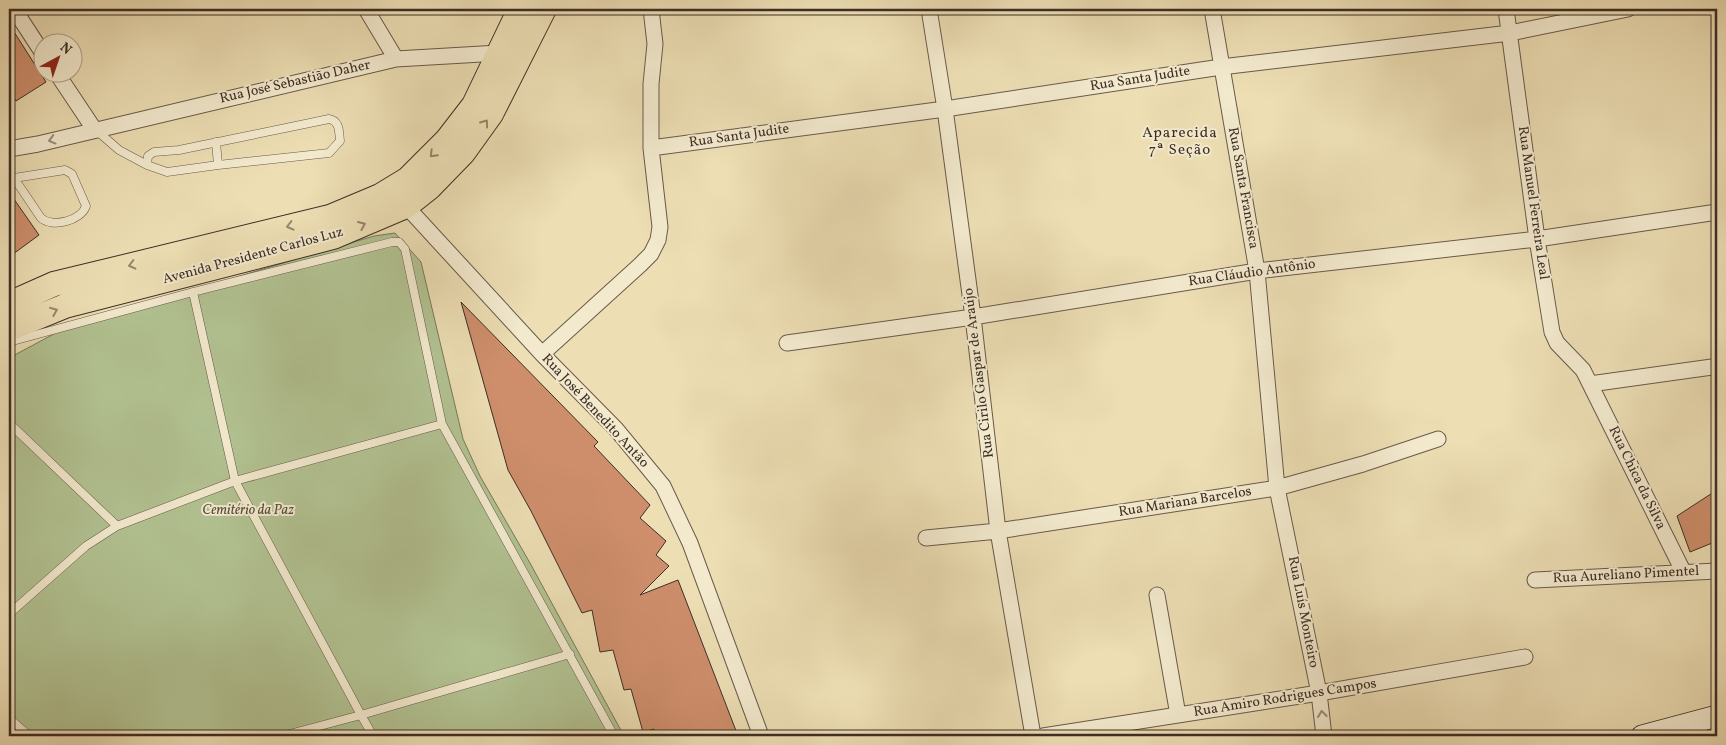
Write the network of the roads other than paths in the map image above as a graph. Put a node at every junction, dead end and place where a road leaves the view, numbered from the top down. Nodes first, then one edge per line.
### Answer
1 (366, 9) edge
2 (520, 9) edge
3 (544, 9) edge
4 (651, 9) edge
5 (928, 9) edge
6 (1212, 9) edge
7 (1506, 9) edge
8 (1628, 9) edge
9 (13, 10) edge
10 (1510, 34) junction
11 (32, 38) edge
12 (499, 53) junction
13 (396, 59) junction
14 (1221, 67) junction
15 (63, 82) edge
16 (945, 109) junction
17 (94, 129) junction
18 (216, 142) junction
19 (651, 148) junction
20 (9, 149) edge
21 (218, 164) junction
22 (147, 165) junction
23 (11, 177) edge
24 (406, 206) junction
25 (1717, 212) edge
26 (1537, 239) junction
27 (1258, 270) junction
28 (193, 292) junction
29 (9, 304) edge
30 (973, 317) junction
31 (9, 329) edge
32 (9, 342) edge
33 (787, 343) dead end
34 (542, 354) junction
35 (1712, 367) dead end
36 (1590, 384) junction
37 (9, 424) edge
38 (442, 424) junction
39 (1438, 439) dead end
40 (235, 481) junction
41 (1277, 488) junction
42 (117, 526) junction
43 (998, 531) junction
44 (926, 538) dead end
45 (1717, 571) edge
46 (1684, 573) junction
47 (1535, 580) dead end
48 (1157, 595) dead end
49 (9, 614) edge
50 (570, 654) junction
51 (1525, 658) dead end
52 (1319, 693) junction
53 (361, 715) junction
54 (1178, 715) junction
55 (1717, 716) edge
56 (9, 718) edge
57 (30, 736) edge
58 (282, 736) edge
59 (373, 736) edge
60 (614, 736) edge
61 (761, 736) edge
62 (1033, 736) edge
63 (1043, 736) edge
64 (1324, 736) edge
65 (1642, 736) edge

1 - 13 street
2 - 12 main road, Avenida Presidente Carlos Luz
24 -> 3 main road, Avenida Presidente Carlos Luz
4 - 19 street
5 - 16 street, Rua Cirilo Gaspar de Araújo
6 - 14 street, Rua Santa Francisca
7 - 10 street, Rua Manuel Ferreira Leal
8 - 10 street, Rua Santa Judite
9 - 11 street
10 - 14 street, Rua Santa Judite
10 - 26 street, Rua Manuel Ferreira Leal
12 - 13 street, Rua José Sebastião Daher
12 -> 29 main road, Avenida Presidente Carlos Luz
13 - 17 street, Rua José Sebastião Daher
14 - 16 street, Rua Santa Judite
14 - 27 street, Rua Santa Francisca
15 - 17 street
16 - 19 street, Rua Santa Judite
16 - 30 street, Rua Cirilo Gaspar de Araújo
17 -> 20 street, Rua José Sebastião Daher
17 - 22 lane
18 - 21 lane
18 - 21 lane
18 - 22 lane
19 - 34 street
21 - 22 lane
23 - 23 lane
31 -> 24 main road, Avenida Presidente Carlos Luz
24 - 34 street, Rua José Benedito Antão
25 - 26 street, Rua Cláudio Antônio
26 - 27 street, Rua Cláudio Antônio
26 - 36 street, Rua Manuel Ferreira Leal
27 - 30 street, Rua Cláudio Antônio
27 - 41 street, Rua Santa Francisca
28 - 32 lane
28 - 38 lane
28 - 40 lane
30 - 33 street, Rua Cláudio Antônio
30 - 43 street, Rua Cirilo Gaspar de Araújo
34 - 61 street, Rua José Benedito Antão
35 - 36 street
36 - 46 street, Rua Chica da Silva
37 - 42 lane
38 - 40 lane
38 - 50 lane
39 - 41 street, Rua Mariana Barcelos
40 - 42 lane
40 - 53 lane
41 - 43 street, Rua Mariana Barcelos
41 - 52 street, Rua Luís Monteiro
42 - 49 lane
43 - 44 street, Rua Mariana Barcelos
43 - 62 street, Rua Cirilo Gaspar de Araújo
45 - 46 street, Rua Aureliano Pimentel
46 - 47 street, Rua Aureliano Pimentel
48 - 54 street
50 - 53 lane
50 - 60 lane
51 - 52 street, Rua Amiro Rodrigues Campos
52 - 54 street, Rua Amiro Rodrigues Campos
64 -> 52 street, Rua Luís Monteiro
53 - 58 lane
53 - 59 lane
54 - 63 street, Rua Amiro Rodrigues Campos
55 - 65 main road
56 - 57 lane

